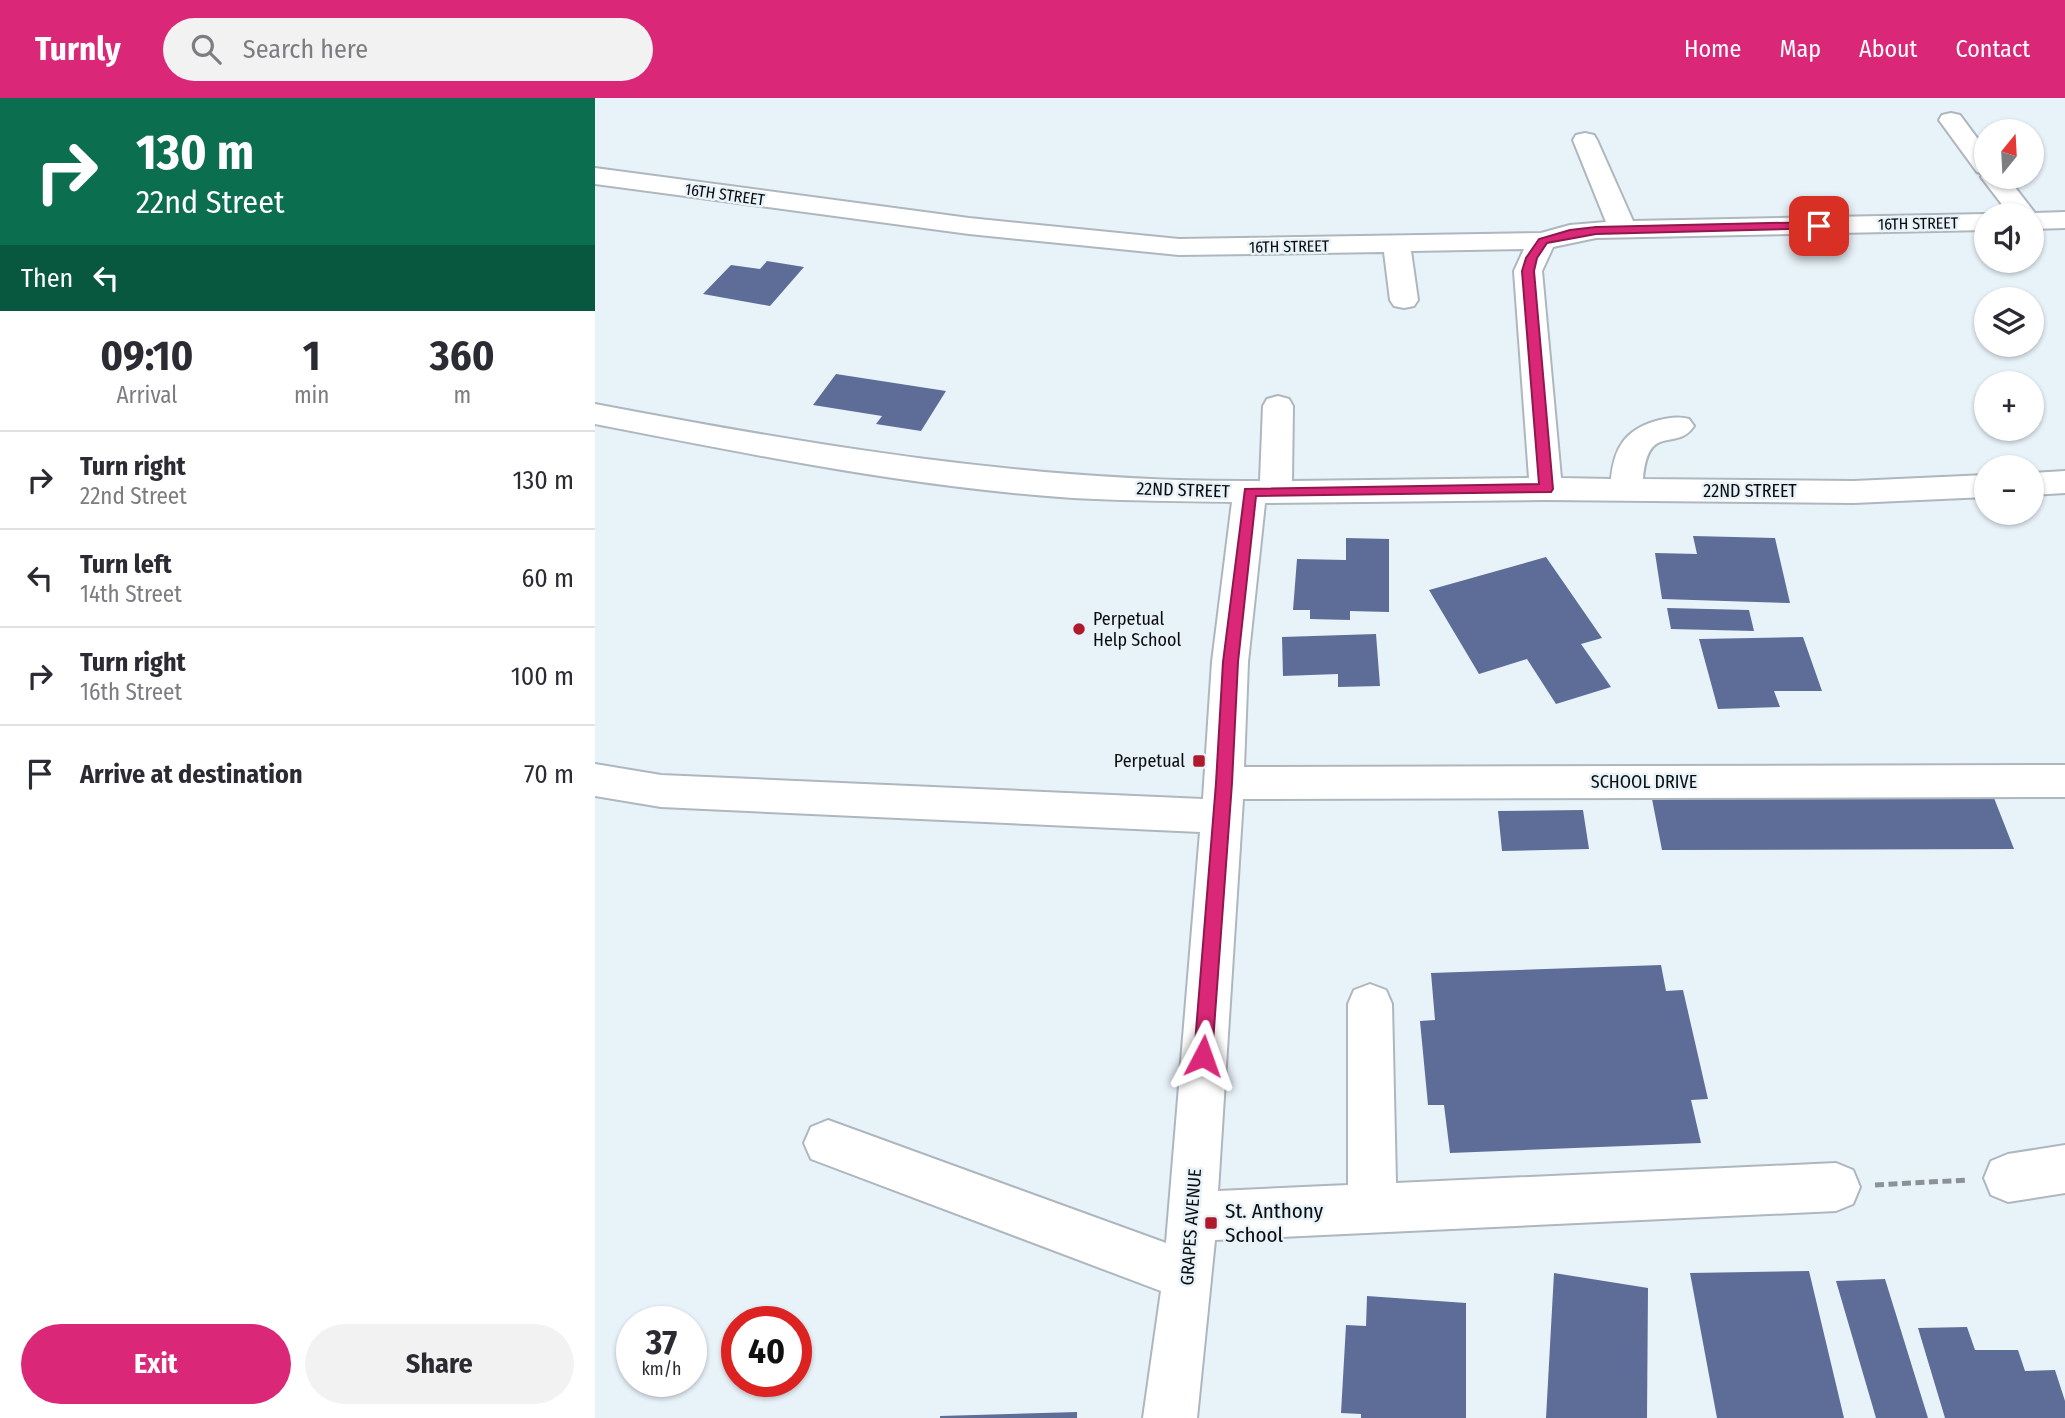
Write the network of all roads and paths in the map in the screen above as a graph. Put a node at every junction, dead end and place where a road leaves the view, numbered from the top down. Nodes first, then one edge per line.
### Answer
1 (1951, 120) dead end
2 (1585, 140) dead end
3 (1974, 151) edge
4 (1567, 160) dead end
5 (595, 176) edge
6 (2003, 189) edge
7 (2014, 203) edge
8 (2065, 220) edge
9 (2044, 221) edge
10 (1974, 222) edge
11 (1596, 230) junction
12 (1623, 230) junction
13 (1543, 241) junction
14 (1397, 244) junction
15 (1405, 300) dead end
16 (1278, 406) dead end
17 (595, 414) edge
18 (1678, 426) dead end
19 (2065, 482) edge
20 (2044, 483) edge
21 (1974, 487) edge
22 (1546, 489) junction
23 (1626, 491) junction
24 (1263, 492) junction
25 (595, 780) edge
26 (2065, 780) edge
27 (1222, 800) junction
28 (1370, 1004) dead end
29 (828, 1143) dead end
30 (2065, 1169) edge
31 (2008, 1178) joint
32 (1836, 1187) joint
33 (1372, 1208) junction
34 (1192, 1217) junction
35 (1188, 1276) junction
36 (1170, 1418) edge

1 - 3 street
2 - 12 street
4 - 11 street
5 - 14 street, 16TH STREET
6 - 7 street
8 - 9 street
10 - 12 street, 16TH STREET
11 - 12 street, 16TH STREET
11 - 13 street, 16TH STREET
13 - 14 street, 16TH STREET
13 - 22 street
14 - 15 street
16 - 24 street, GRAPES AVENUE
17 - 24 street, 22ND STREET
18 - 23 street
19 - 20 street
21 - 23 street, 22ND STREET
22 - 23 street, 22ND STREET
22 - 24 street, 22ND STREET
24 - 27 street, GRAPES AVENUE
25 - 27 street, SCHOOL DRIVE
26 - 27 street, SCHOOL DRIVE
27 - 34 street, GRAPES AVENUE
28 - 33 street
29 - 35 street
30 - 31 street
31 - 32 path
32 - 33 street
33 - 34 street
34 - 35 street, GRAPES AVENUE
35 - 36 street, GRAPES AVENUE

